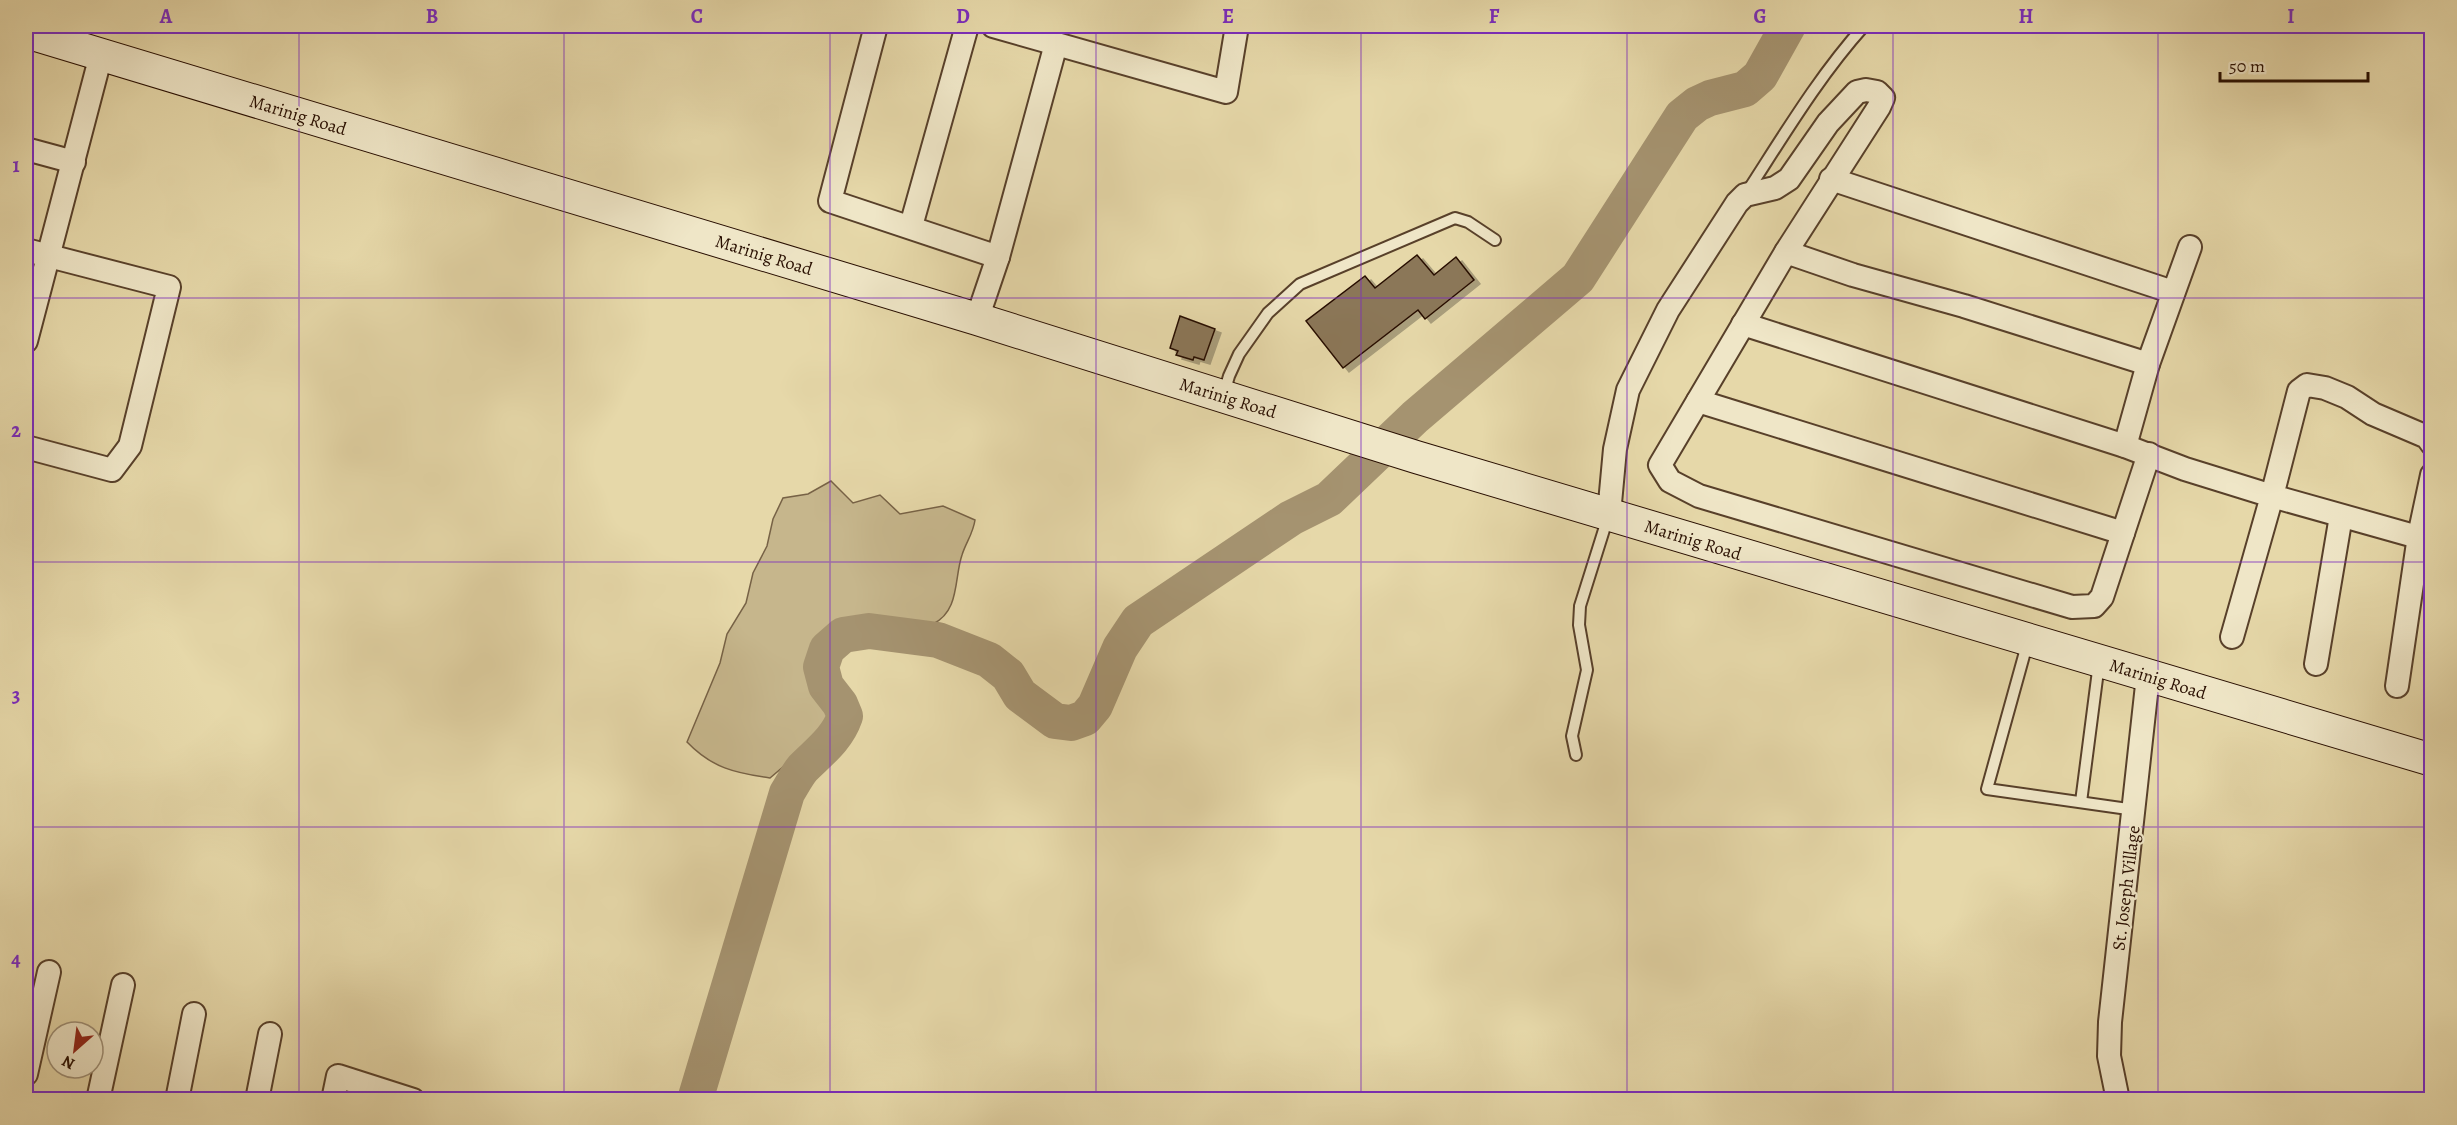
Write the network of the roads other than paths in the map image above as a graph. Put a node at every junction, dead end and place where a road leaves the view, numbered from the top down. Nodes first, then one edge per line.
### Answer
1 (876, 26) edge
2 (967, 26) edge
3 (993, 26) edge
4 (1237, 26) edge
5 (1864, 26) edge
6 (26, 32) edge
7 (1056, 44) junction
8 (101, 55) junction
9 (26, 149) edge
10 (74, 162) junction
11 (1832, 179) junction
12 (1745, 195) junction
13 (911, 226) junction
14 (1495, 240) dead end
15 (2190, 247) dead end
16 (26, 250) edge
17 (1786, 252) junction
18 (49, 255) junction
19 (998, 257) junction
20 (2173, 292) junction
21 (977, 319) junction
22 (1743, 324) junction
23 (26, 341) edge
24 (2148, 364) junction
25 (1224, 396) junction
26 (1698, 401) junction
27 (2432, 444) edge
28 (2125, 446) junction
29 (26, 447) edge
30 (2149, 454) junction
31 (2432, 475) edge
32 (2272, 496) junction
33 (1609, 514) junction
34 (2341, 516) junction
35 (2123, 533) junction
36 (2426, 539) edge
37 (2232, 637) dead end
38 (2028, 641) junction
39 (2099, 662) junction
40 (2316, 664) dead end
41 (2148, 676) junction
42 (2397, 686) dead end
43 (1576, 755) dead end
44 (2432, 760) edge
45 (2081, 802) junction
46 (2135, 810) junction
47 (49, 972) dead end
48 (123, 985) dead end
49 (194, 1014) dead end
50 (270, 1034) dead end
51 (26, 1074) edge
52 (98, 1100) edge
53 (177, 1100) edge
54 (257, 1100) edge
55 (333, 1100) edge
56 (413, 1100) edge
57 (2118, 1100) edge

1 - 13 street
2 - 13 street
3 - 7 street
4 - 7 street
5 - 12 lane
6 - 8 street, Marinig Road
7 - 19 street
8 - 10 street
8 - 21 street, Marinig Road
9 - 10 street
10 - 18 street
11 - 12 street
11 - 17 street
11 - 20 street
12 - 33 street
13 - 19 street
14 - 25 lane
15 - 20 street
16 - 18 street
17 - 22 street
17 - 24 street
18 - 23 street
18 - 29 street
19 - 21 street
20 - 24 street
21 - 25 street, Marinig Road
22 - 26 street
22 - 28 street
24 - 28 street
25 - 33 street, Marinig Road
26 - 35 street
26 - 35 street
27 - 32 street
28 - 30 street
30 - 32 street
30 - 35 street
31 - 36 street
32 - 34 street
32 - 37 street
33 - 38 street, Marinig Road
33 - 43 lane
34 - 36 street
34 - 40 street
36 - 42 street
38 - 39 street, Marinig Road
38 - 45 lane
39 - 41 street, Marinig Road
39 - 45 lane
41 - 44 street, Marinig Road
41 - 46 street, St. Joseph Village
45 - 46 lane
46 - 57 street, St. Joseph Village
47 - 51 street
48 - 52 street
49 - 53 street
50 - 54 street
55 - 56 street

